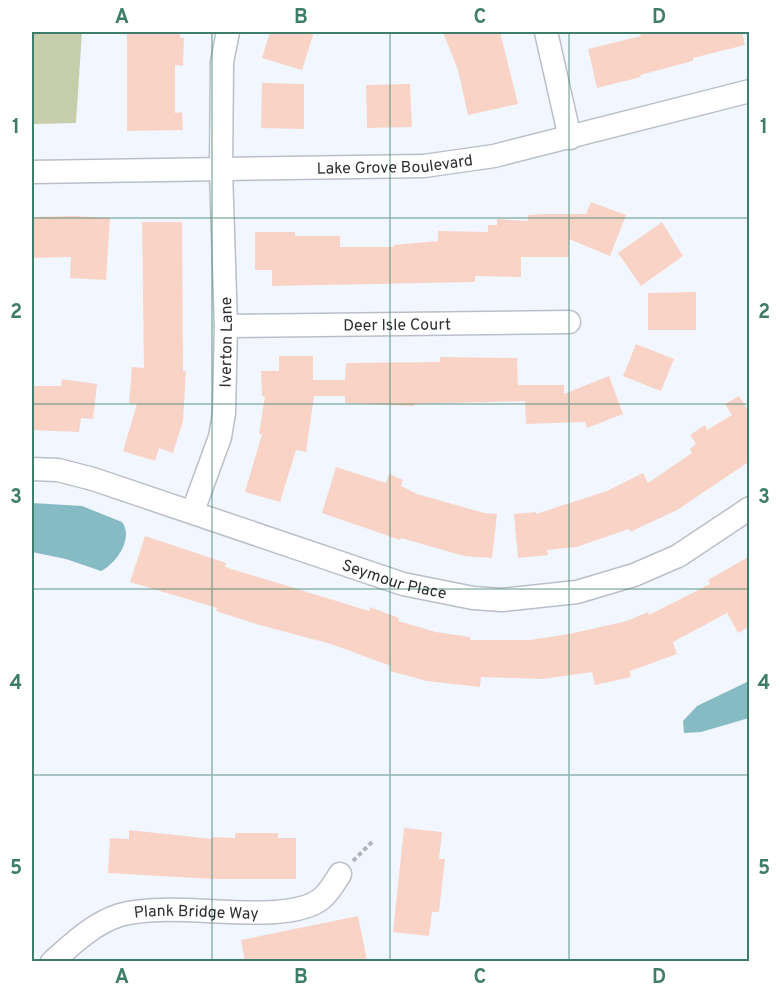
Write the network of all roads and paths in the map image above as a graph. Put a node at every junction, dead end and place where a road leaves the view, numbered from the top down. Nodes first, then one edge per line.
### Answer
1 (228, 32) edge
2 (546, 32) edge
3 (750, 91) edge
4 (570, 138) junction
5 (221, 170) junction
6 (32, 172) edge
7 (568, 322) dead end
8 (226, 326) junction
9 (32, 469) edge
10 (750, 508) edge
11 (193, 511) junction
12 (372, 842) dead end
13 (340, 874) joint
14 (52, 962) edge

1 - 5 street, Iverton Lane
2 - 4 street
3 - 4 street, Lake Grove Boulevard
4 - 5 street, Lake Grove Boulevard
5 - 6 street, Lake Grove Boulevard
5 - 8 street, Iverton Lane
7 - 8 street, Deer Isle Court
8 - 11 street, Iverton Lane
9 - 11 street, Seymour Place
10 - 11 street, Seymour Place
12 - 13 path
13 - 14 street, Plank Bridge Way

